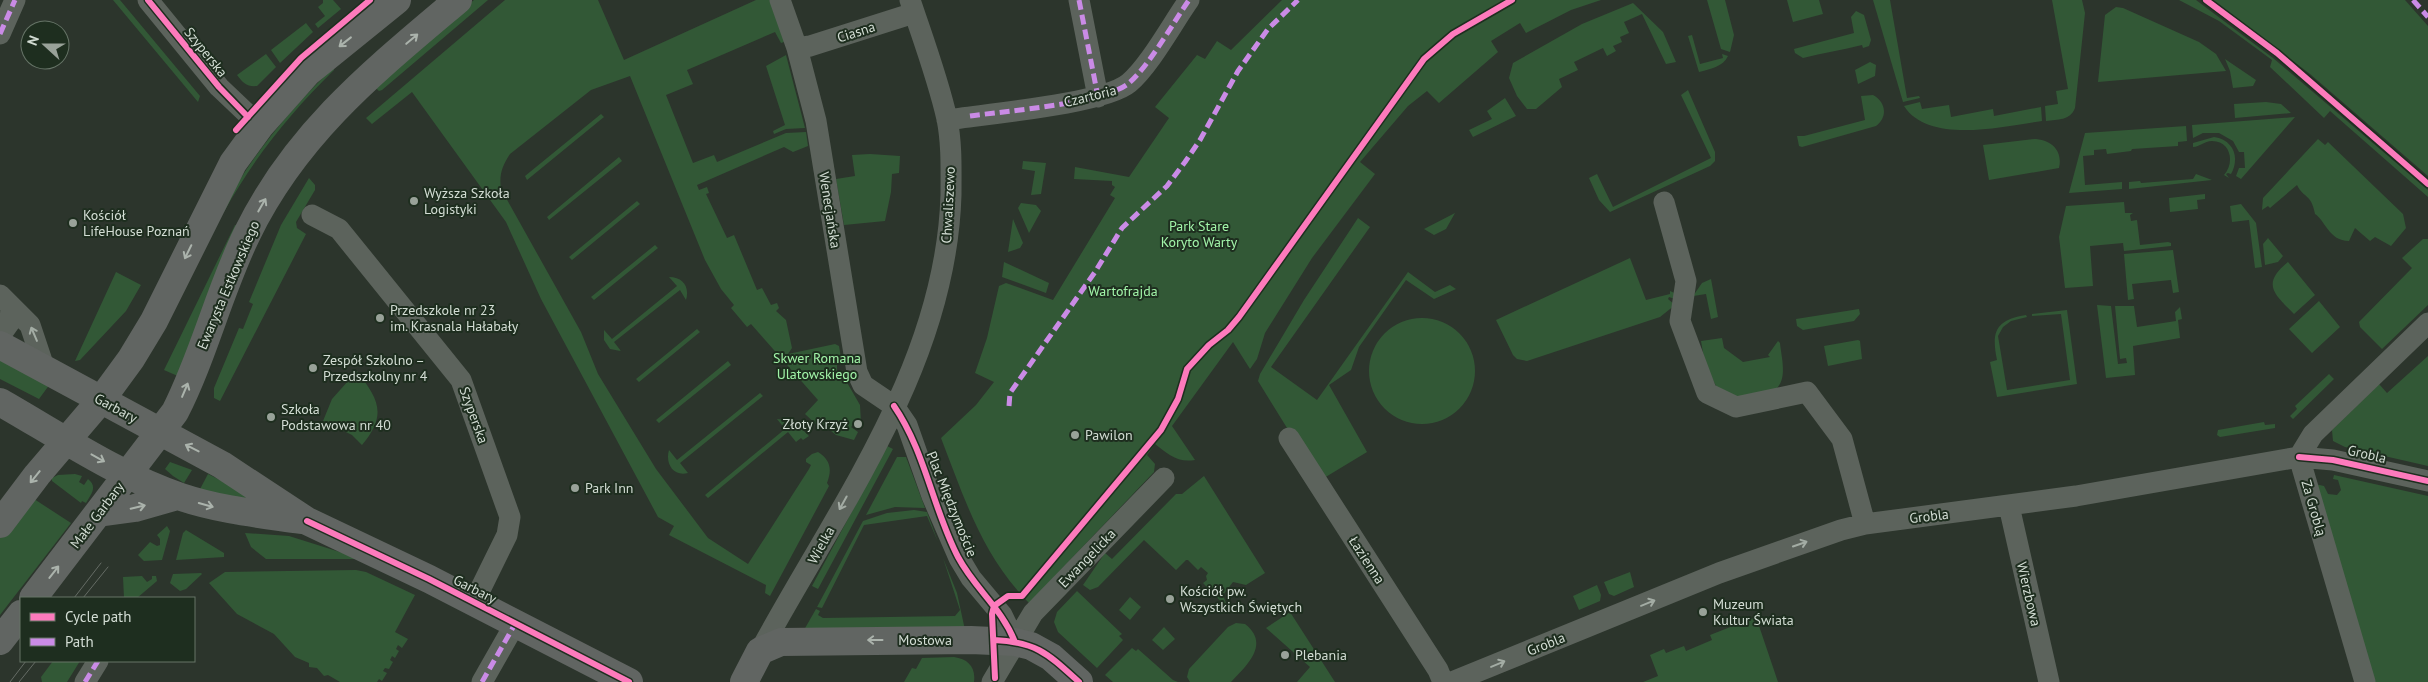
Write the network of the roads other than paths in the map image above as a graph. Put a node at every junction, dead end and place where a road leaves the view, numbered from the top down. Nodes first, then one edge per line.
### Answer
1 (14, 0) edge
2 (148, 0) edge
3 (397, 0) edge
4 (458, 0) edge
5 (780, 0) edge
6 (1078, 0) edge
7 (1189, 0) edge
8 (912, 7) edge
9 (0, 34) edge
10 (796, 48) junction
11 (1098, 97) junction
12 (947, 120) junction
13 (260, 126) junction
14 (1664, 202) dead end
15 (312, 215) dead end
16 (5, 300) edge
17 (2428, 322) edge
18 (0, 336) edge
19 (0, 345) edge
20 (45, 370) junction
21 (101, 400) junction
22 (0, 402) edge
23 (894, 406) junction
24 (161, 432) junction
25 (1289, 438) dead end
26 (67, 441) junction
27 (2299, 457) junction
28 (129, 474) junction
29 (1164, 478) dead end
30 (2428, 481) edge
31 (177, 496) junction
32 (2009, 506) junction
33 (98, 513) junction
34 (307, 521) junction
35 (0, 524) edge
36 (1865, 524) junction
37 (34, 597) edge
38 (474, 602) junction
39 (20, 615) edge
40 (515, 624) junction
41 (0, 641) edge
42 (1015, 642) junction
43 (760, 651) junction
44 (97, 662) edge
45 (85, 682) edge
46 (482, 682) edge
47 (629, 682) edge
48 (744, 682) edge
49 (992, 682) edge
50 (1079, 682) edge
51 (1443, 682) edge
52 (1452, 682) edge
53 (2049, 682) edge
54 (2365, 682) edge

1 - 9 street
2 - 13 street, Szyperska
3 -> 13 street
24 -> 4 street, Ewarysta Estkowskiego
5 - 10 street, Wenecjańska
6 - 11 street
7 - 11 street, Czartoria
8 - 10 street, Ciasna
8 - 12 street, Chwaliszewo
10 - 23 street, Wenecjańska
11 - 12 street, Czartoria
12 - 23 street, Chwaliszewo
13 -> 21 street
14 - 36 street
15 - 38 street, Szyperska
16 - 18 street
20 -> 16 street
17 - 27 street
19 - 20 street, Garbary
20 - 21 street, Garbary
21 - 24 street, Garbary
21 - 26 street
22 - 26 street, Garbary
23 - 42 street, Plac Międzymoście
23 -> 43 street, Wielka
24 - 28 street, Małe Garbary
34 -> 24 street, Garbary
25 - 51 street, Łazienna
26 -> 28 street, Garbary
26 -> 35 street
27 - 30 street, Grobla
27 - 32 street, Grobla
27 - 54 street, Za Groblą
28 - 31 street, Garbary
28 - 33 street, Małe Garbary
29 - 42 street, Ewangelicka
33 -> 31 street
31 -> 34 street, Garbary
32 - 36 street, Grobla
32 - 53 street, Wierzbowa
37 -> 33 street, Małe Garbary
34 - 38 street, Garbary
52 -> 36 street, Grobla
38 - 40 street, Garbary
39 - 41 street
40 - 46 street
40 - 47 street, Garbary
42 -> 43 street, Mostowa
42 - 49 street, Ewangelicka
42 - 50 street, Mostowa
43 - 48 street, Wielka
44 - 45 street

